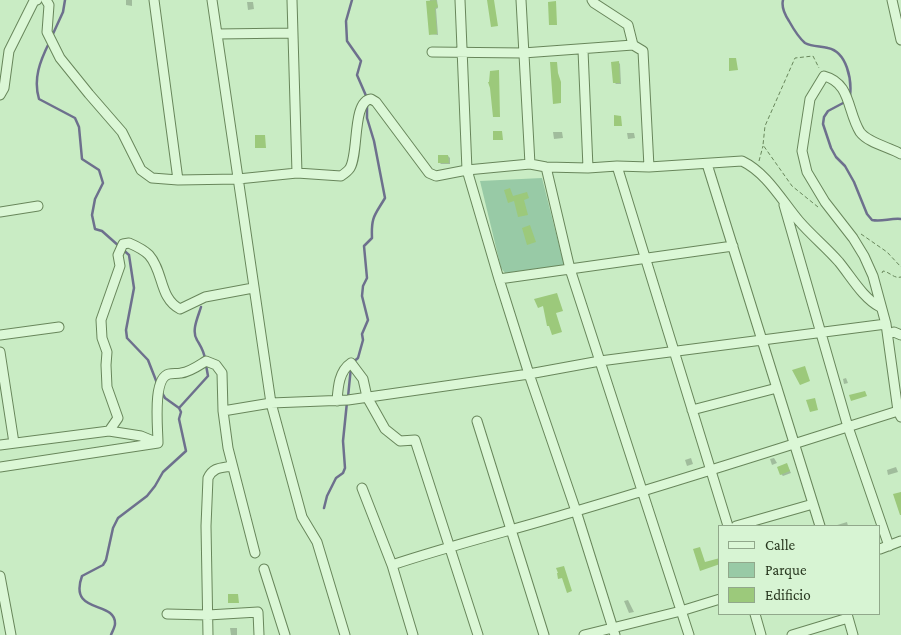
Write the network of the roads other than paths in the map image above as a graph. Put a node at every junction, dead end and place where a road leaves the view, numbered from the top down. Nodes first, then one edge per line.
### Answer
1 (37, 0) edge
2 (46, 0) edge
3 (154, 0) edge
4 (212, 0) edge
5 (292, 0) edge
6 (460, 0) edge
7 (521, 0) edge
8 (592, 0) edge
9 (892, 0) edge
10 (293, 33) junction
11 (217, 34) junction
12 (901, 40) edge
13 (633, 45) junction
14 (583, 50) junction
15 (432, 52) dead end
16 (462, 53) junction
17 (523, 53) junction
18 (0, 95) edge
19 (901, 154) edge
20 (530, 164) junction
21 (706, 164) junction
22 (617, 166) junction
23 (546, 167) junction
24 (649, 167) junction
25 (588, 168) junction
26 (467, 170) junction
27 (297, 173) junction
28 (238, 179) junction
29 (178, 180) junction
30 (782, 199) junction
31 (38, 206) dead end
32 (0, 212) edge
33 (733, 246) junction
34 (645, 258) junction
35 (570, 269) junction
36 (499, 279) junction
37 (253, 288) junction
38 (880, 306) junction
39 (886, 324) junction
40 (59, 327) dead end
41 (820, 332) junction
42 (888, 334) junction
43 (0, 335) edge
44 (901, 335) edge
45 (762, 340) junction
46 (0, 352) edge
47 (674, 352) junction
48 (600, 361) junction
49 (529, 374) junction
50 (777, 388) junction
51 (367, 397) junction
52 (337, 401) junction
53 (271, 403) junction
54 (223, 410) junction
55 (692, 410) junction
56 (900, 414) edge
57 (477, 421) dead end
58 (848, 427) junction
59 (109, 432) junction
60 (14, 443) junction
61 (158, 443) junction
62 (794, 444) junction
63 (0, 445) edge
64 (232, 466) junction
65 (0, 467) edge
66 (710, 469) junction
67 (362, 488) dead end
68 (642, 490) junction
69 (813, 504) junction
70 (576, 511) junction
71 (728, 525) edge
72 (740, 525) edge
73 (820, 525) edge
74 (511, 531) junction
75 (901, 541) edge
76 (450, 546) junction
77 (890, 546) junction
78 (881, 549) edge
79 (255, 553) dead end
80 (392, 565) junction
81 (264, 570) dead end
82 (0, 576) edge
83 (718, 599) edge
84 (681, 611) junction
85 (167, 614) dead end
86 (208, 615) junction
87 (755, 615) edge
88 (848, 616) edge
89 (614, 632) edge
90 (12, 635) edge
91 (208, 635) edge
92 (259, 635) edge
93 (285, 635) edge
94 (345, 635) edge
95 (413, 635) edge
96 (478, 635) edge
97 (544, 635) edge
98 (584, 635) edge
99 (689, 635) edge
100 (761, 635) edge
101 (792, 635) edge
102 (854, 635) edge

1 - 18 street
2 - 29 street
3 - 29 street
4 - 11 street
5 - 10 street
6 - 16 street
7 - 17 street
8 - 13 street
9 - 12 street
10 - 11 street
10 - 27 street
11 - 28 street
13 - 14 street
13 - 24 street
14 - 17 street
14 - 25 street
15 - 16 street
16 - 17 street
16 - 26 street
17 - 20 street
19 - 38 street
20 - 23 street
20 - 26 street
21 - 24 street
21 - 30 street
21 - 33 street
22 - 24 street
22 - 25 street
22 - 34 street
23 - 25 street
23 - 35 street
26 - 27 street
26 - 36 street
27 - 28 street
28 - 29 street
28 - 37 street
30 - 38 street
30 - 41 street
31 - 32 street
33 - 34 street
33 - 45 street
34 - 35 street
34 - 47 street
35 - 36 street
35 - 48 street
36 - 49 street
37 - 53 street
37 - 59 street
38 - 39 street
39 - 41 street
39 - 42 street
40 - 43 street
41 - 45 street
41 - 58 street
42 - 44 street
42 - 56 street
45 - 47 street
45 - 50 street
46 - 60 street
47 - 48 street
47 - 55 street
48 - 49 street
48 - 68 street
49 - 51 street
49 - 70 street
50 - 55 street
50 - 62 street
51 - 52 street
51 - 52 street
51 - 76 street
52 - 53 street
53 - 54 street
53 - 94 street
54 - 61 street
54 - 64 street
55 - 66 street
56 - 58 street
57 - 74 street
58 - 62 street
58 - 77 street
59 - 60 street
59 - 61 street
60 - 63 street
61 - 65 street
62 - 66 street
62 - 69 street
64 - 79 street
64 - 86 street
66 - 68 street
66 - 71 street
67 - 80 street
68 - 70 street
68 - 84 street
69 - 72 street
69 - 73 street
70 - 74 street
70 - 89 street
74 - 76 street
74 - 97 street
75 - 77 street
76 - 80 street
76 - 96 street
77 - 78 street
80 - 95 street
81 - 93 street
82 - 90 street
83 - 84 street
84 - 89 street
84 - 99 street
85 - 86 street
86 - 91 street
86 - 92 street
87 - 100 street
88 - 101 street
88 - 102 street
89 - 98 street

